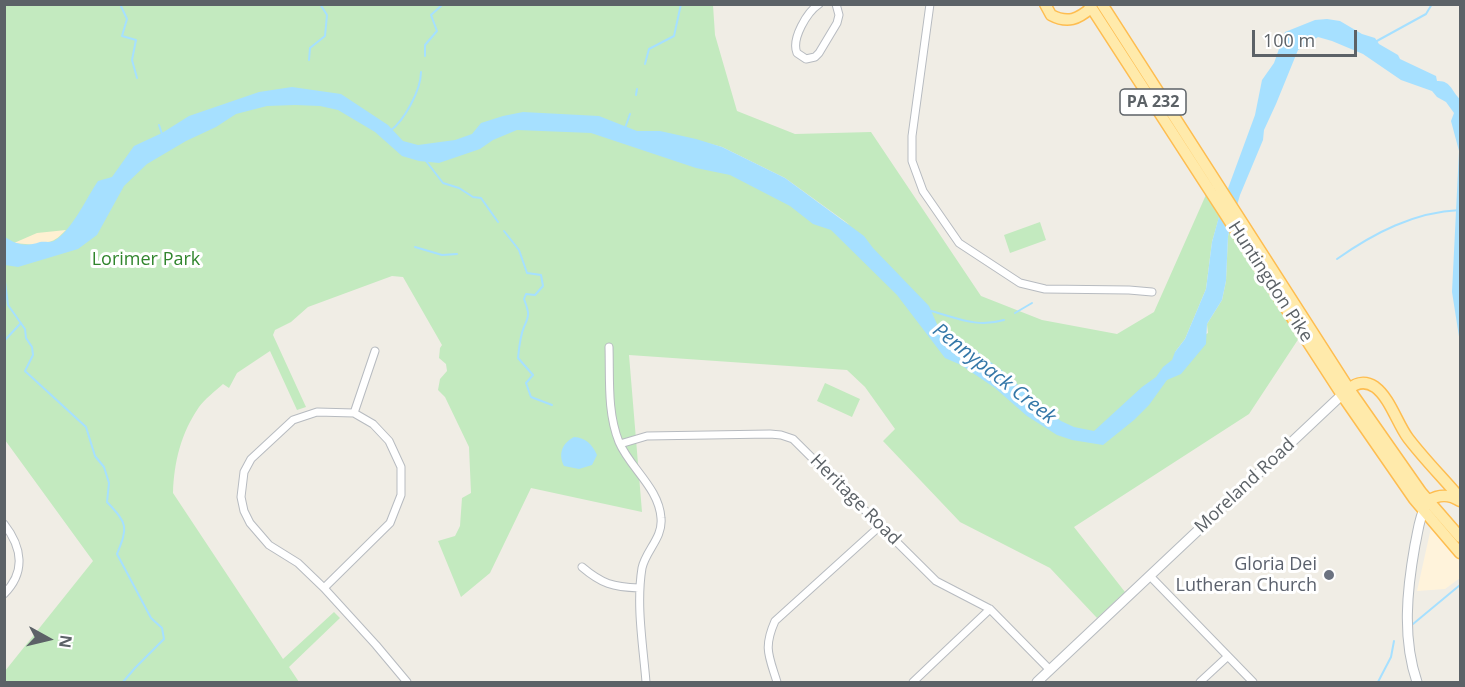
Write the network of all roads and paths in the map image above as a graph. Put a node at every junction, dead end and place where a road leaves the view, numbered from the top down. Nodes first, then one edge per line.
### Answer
1 (819, 4) edge
2 (836, 4) edge
3 (930, 4) edge
4 (1045, 4) edge
5 (1097, 5) edge
6 (1152, 292) dead end
7 (1313, 339) junction
8 (609, 347) dead end
9 (375, 351) dead end
10 (1346, 392) junction
11 (354, 412) junction
12 (620, 444) junction
13 (1461, 500) edge
14 (1425, 506) junction
15 (4, 524) edge
16 (880, 526) junction
17 (1461, 537) edge
18 (1461, 553) edge
19 (582, 567) dead end
20 (1150, 576) junction
21 (324, 588) junction
22 (639, 588) junction
23 (4, 594) edge
24 (990, 609) junction
25 (1227, 657) junction
26 (1050, 670) junction
27 (407, 682) edge
28 (646, 682) edge
29 (777, 682) edge
30 (913, 682) edge
31 (1036, 682) edge
32 (1200, 682) edge
33 (1253, 682) edge
34 (1417, 682) edge

1 - 2 street
3 - 6 street
4 - 5 main road
5 - 7 main road, Huntingdon Pike / PA 232
5 - 7 main road, Huntingdon Pike / PA 232
7 - 10 main road, Huntingdon Pike / PA 232
8 - 12 street
9 - 11 street
10 - 13 main road
10 - 14 main road, Huntingdon Pike / PA 232
10 - 20 street, Moreland Road
11 - 21 street
11 - 21 street
12 - 16 street, Heritage Road
12 - 22 street
13 - 14 main road
14 - 17 main road, Huntingdon Pike / PA 232
14 - 18 main road, Huntingdon Pike / PA 232
14 - 34 street
15 - 23 street
16 - 24 street, Heritage Road
16 - 29 street
19 - 22 street
20 - 25 street
20 - 26 street, Moreland Road
21 - 27 street
22 - 28 street
24 - 26 street, Heritage Road
24 - 30 street
25 - 32 street
25 - 33 street
26 - 31 street, Moreland Road

